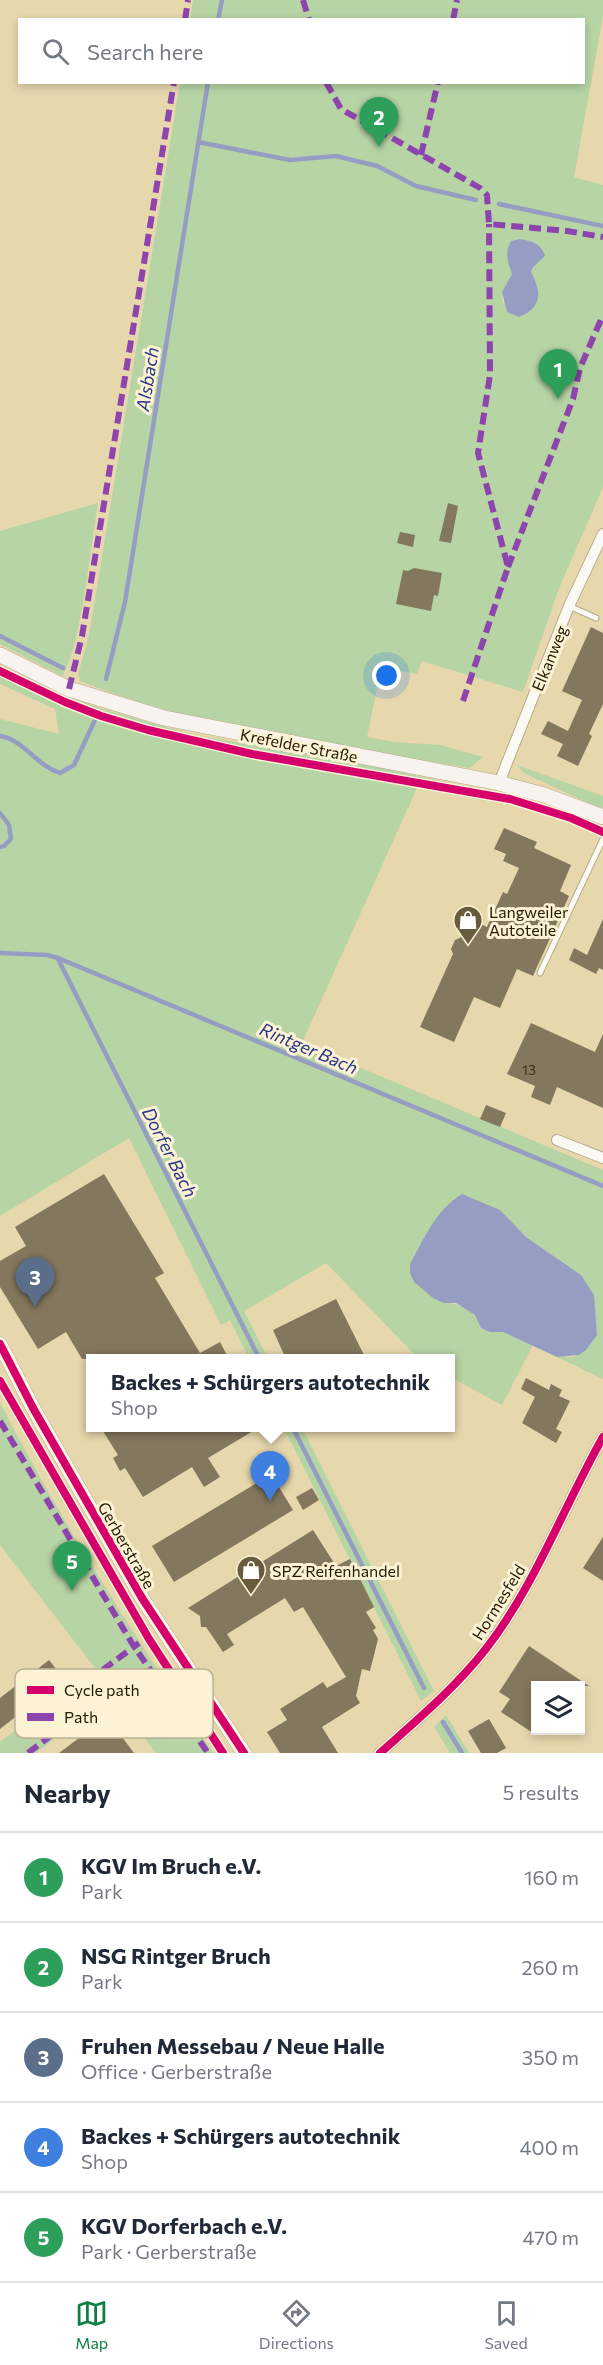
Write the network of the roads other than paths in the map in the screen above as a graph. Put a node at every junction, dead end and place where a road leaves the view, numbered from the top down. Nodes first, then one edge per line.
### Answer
1 (603, 534) edge
2 (570, 606) junction
3 (596, 618) dead end
4 (0, 655) edge
5 (499, 783) junction
6 (603, 817) edge
7 (603, 839) edge
8 (540, 973) dead end
9 (557, 1140) dead end
10 (603, 1158) edge
11 (0, 1344) edge
12 (603, 1437) edge
13 (189, 1669) edge
14 (213, 1706) edge
15 (244, 1753) edge
16 (380, 1753) edge

1 - 2 street, Elkanweg
2 - 3 lane
2 - 5 street, Elkanweg
4 - 5 main road, Krefelder Straße
5 - 6 main road, Krefelder Straße
7 - 8 lane
9 - 10 street
11 - 13 street, Gerberstraße
12 - 16 street, Hormesfeld
14 - 15 street, Gerberstraße

